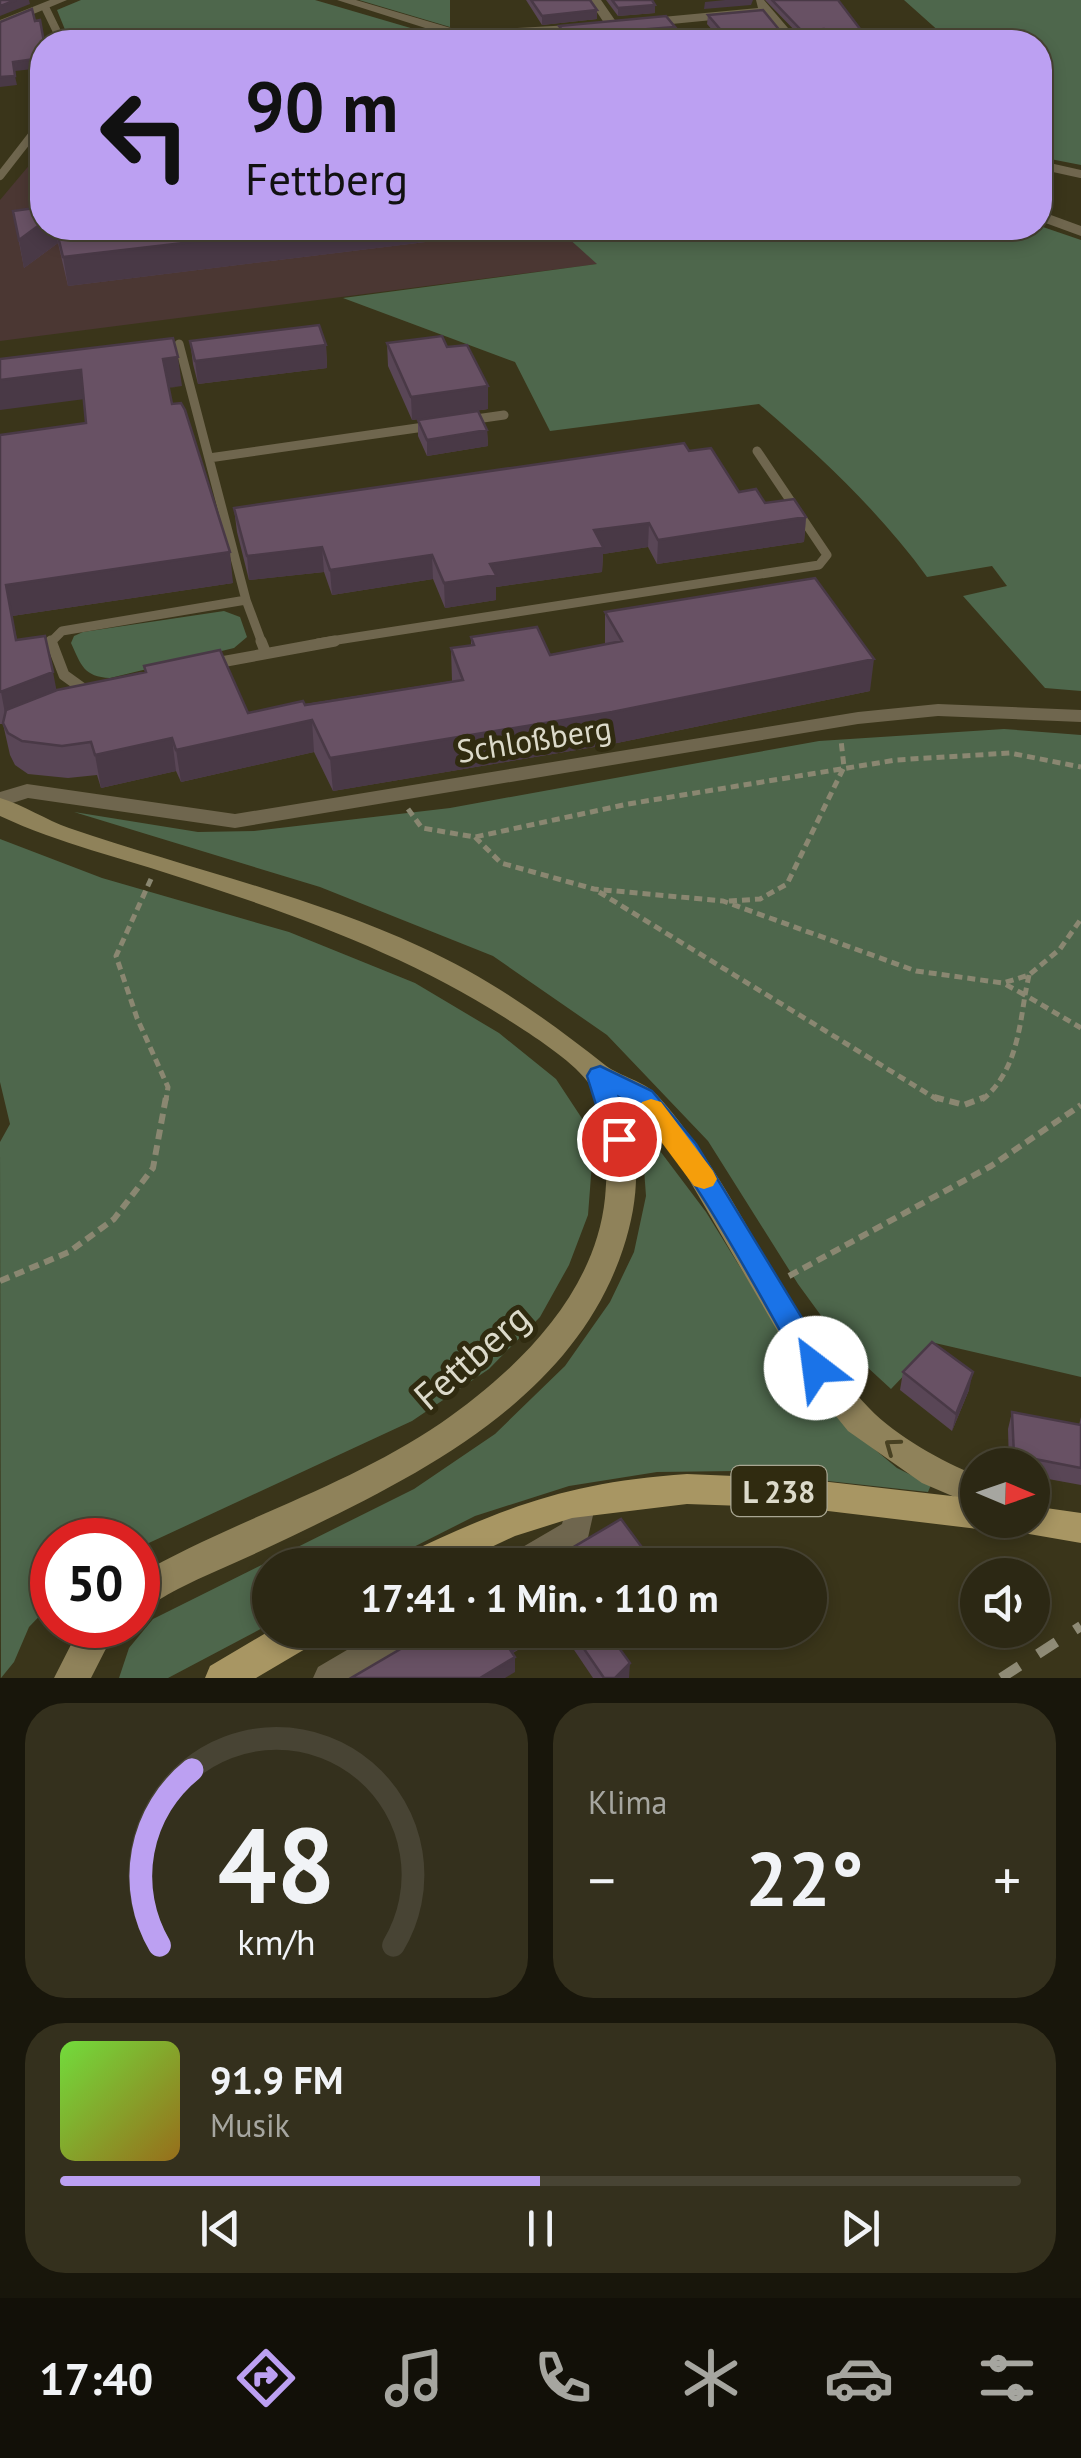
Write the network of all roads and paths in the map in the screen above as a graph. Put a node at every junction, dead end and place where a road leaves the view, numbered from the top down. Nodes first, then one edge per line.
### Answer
1 (61, 0) edge
2 (343, 0) edge
3 (595, 0) edge
4 (41, 6) edge
5 (762, 6) edge
6 (0, 24) edge
7 (612, 26) junction
8 (55, 30) edge
9 (443, 30) edge
10 (544, 30) edge
11 (783, 30) edge
12 (30, 137) edge
13 (1052, 168) edge
14 (1081, 174) edge
15 (0, 176) edge
16 (1052, 220) edge
17 (1081, 231) edge
18 (179, 344) edge
19 (504, 415) dead end
20 (465, 421) edge
21 (446, 424) edge
22 (757, 451) dead end
23 (209, 458) junction
24 (246, 600) junction
25 (265, 650) junction
26 (200, 666) edge
27 (77, 705) edge
28 (1081, 716) edge
29 (838, 722) junction
30 (844, 767) junction
31 (1081, 767) edge
32 (398, 795) junction
33 (0, 802) edge
34 (475, 837) junction
35 (158, 863) junction
36 (594, 889) junction
37 (723, 902) junction
38 (1081, 918) edge
39 (1029, 975) junction
40 (1003, 983) junction
41 (1025, 994) junction
42 (1081, 1028) edge
43 (600, 1076) junction
44 (1081, 1105) edge
45 (0, 1281) edge
46 (769, 1286) junction
47 (960, 1484) edge
48 (581, 1502) junction
49 (960, 1512) edge
50 (455, 1548) edge
51 (549, 1548) edge
52 (160, 1583) edge
53 (88, 1648) edge
54 (274, 1648) edge
55 (380, 1648) edge
56 (72, 1678) edge
57 (223, 1678) edge
58 (329, 1678) edge

1 - 4 street
2 - 9 street
3 - 7 street
4 - 6 street
4 - 8 lane
5 - 7 street
5 - 11 street
7 - 10 street
12 - 15 lane
13 - 14 lane
16 - 17 street
18 - 23 lane
19 - 20 lane
21 - 23 lane
22 - 25 lane
23 - 24 lane
24 - 25 lane
24 - 27 lane
25 - 26 lane
28 - 29 street, Schloßberg
29 - 30 path
29 - 32 street, Schloßberg
30 - 31 path
30 - 34 path
30 - 37 path
32 - 33 street, Schloßberg
32 - 34 path
33 - 35 main road
34 - 36 path
35 - 43 main road
35 - 45 path
36 - 37 path
36 - 41 path
37 - 40 path
38 - 39 path
39 - 40 path
39 - 41 path
40 - 41 path
41 - 42 path
43 - 46 main road
43 - 52 main road, Fettberg
44 - 46 path
47 -> 46 main road
48 - 49 main road, L 238
48 - 50 main road, L 238
48 - 51 street
53 - 56 main road
54 - 57 main road
55 - 58 street

